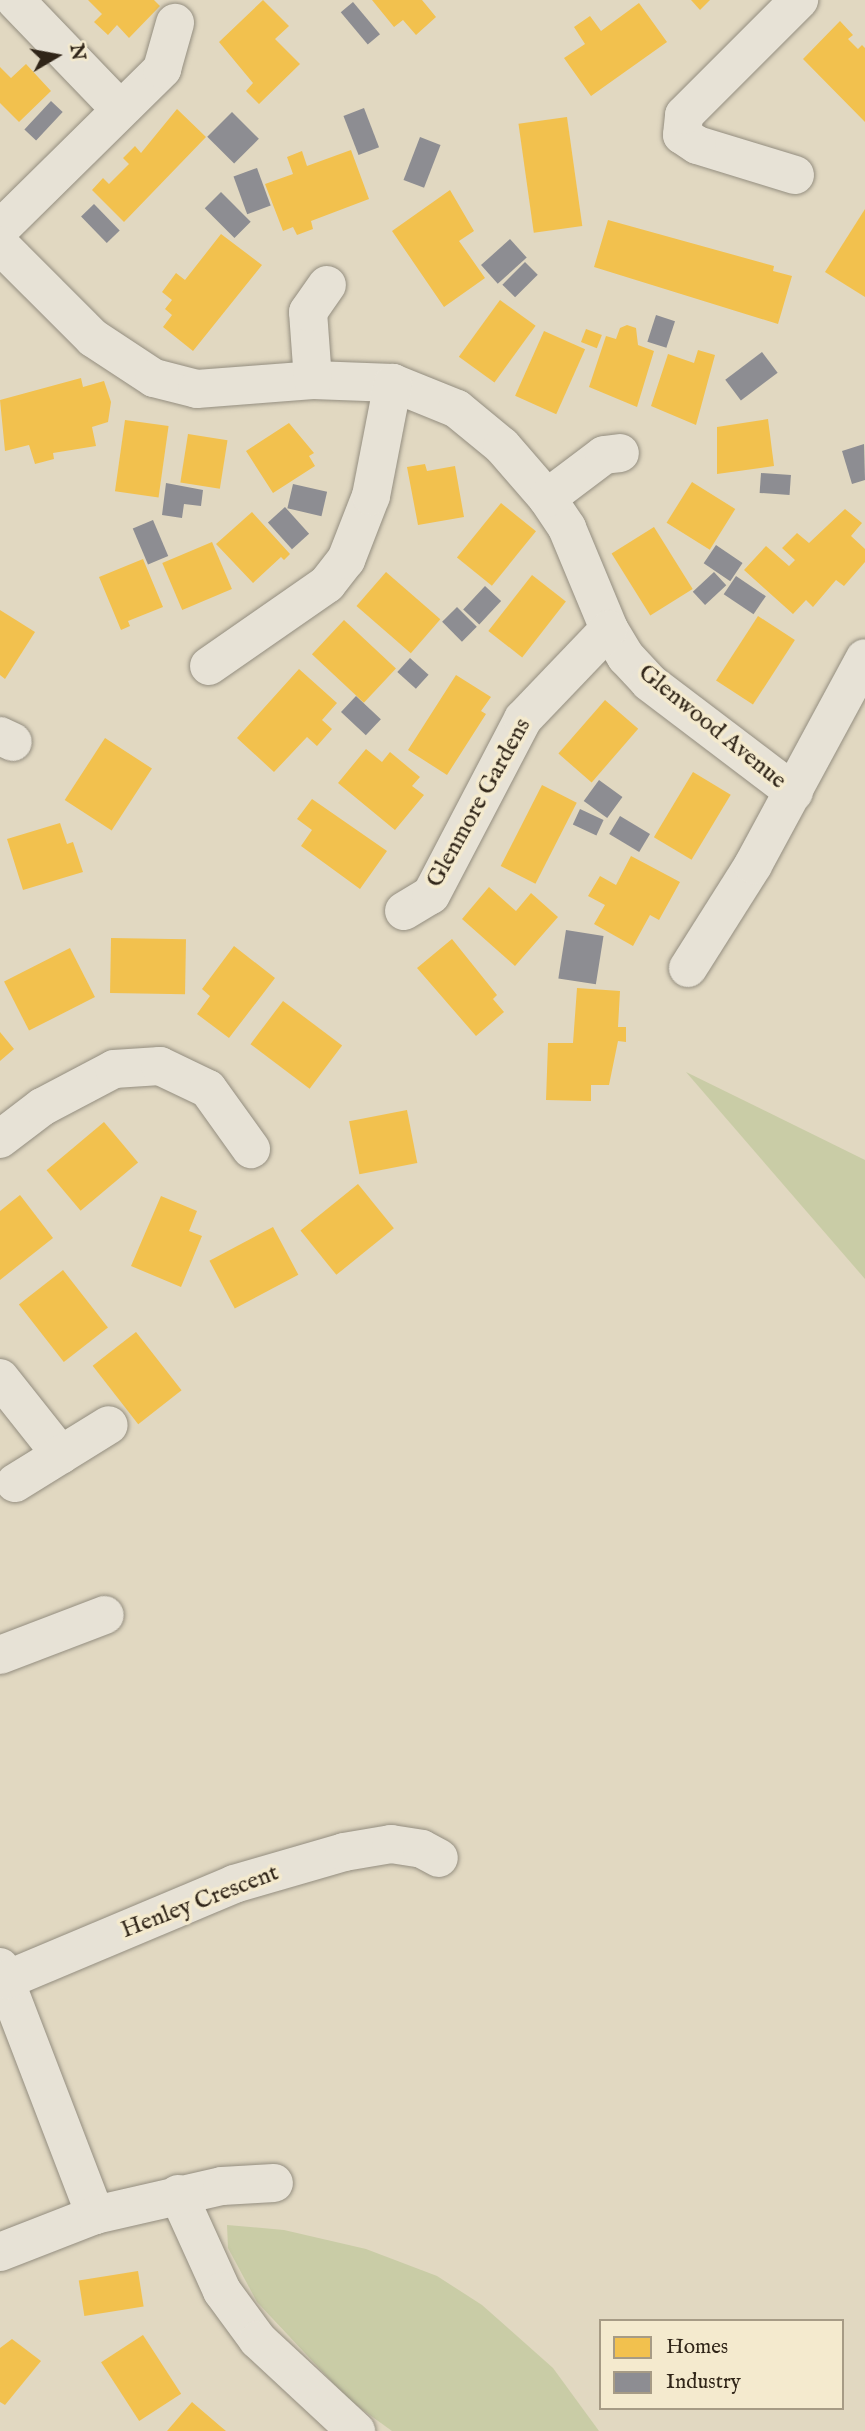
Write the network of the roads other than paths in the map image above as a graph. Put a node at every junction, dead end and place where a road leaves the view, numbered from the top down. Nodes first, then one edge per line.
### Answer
1 (13, 0) edge
2 (799, 0) edge
3 (0, 10) edge
4 (175, 23) dead end
5 (119, 108) junction
6 (795, 175) dead end
7 (0, 229) edge
8 (0, 245) edge
9 (327, 285) dead end
10 (313, 380) junction
11 (393, 383) junction
12 (620, 453) dead end
13 (548, 498) junction
14 (609, 629) junction
15 (865, 658) edge
16 (209, 666) dead end
17 (794, 792) junction
18 (404, 911) dead end
19 (688, 968) dead end
20 (0, 1139) edge
21 (251, 1149) dead end
22 (0, 1378) edge
23 (108, 1425) dead end
24 (61, 1455) junction
25 (15, 1483) dead end
26 (105, 1615) dead end
27 (0, 1655) edge
28 (439, 1858) dead end
29 (3, 1974) edge
30 (274, 2183) dead end
31 (178, 2194) junction
32 (95, 2215) junction
33 (0, 2252) edge
34 (356, 2431) edge

1 - 3 street
1 - 5 street
2 - 6 street
4 - 5 street
5 - 7 street
8 - 10 street, Glenwood Avenue
9 - 10 street
10 - 11 street, Glenwood Avenue
11 - 13 street, Glenwood Avenue
11 - 16 street
12 - 13 street
13 - 14 street, Glenwood Avenue
14 - 17 street, Glenwood Avenue
14 - 18 street, Glenmore Gardens
15 - 17 street, Glenwood Avenue
17 - 19 street, Glenwood Avenue
20 - 21 street
22 - 24 street
23 - 24 street
24 - 25 street
26 - 27 street
28 - 29 street, Henley Crescent
29 - 32 street, Henley Crescent
30 - 31 street
31 - 32 street
31 - 34 street
32 - 33 street

